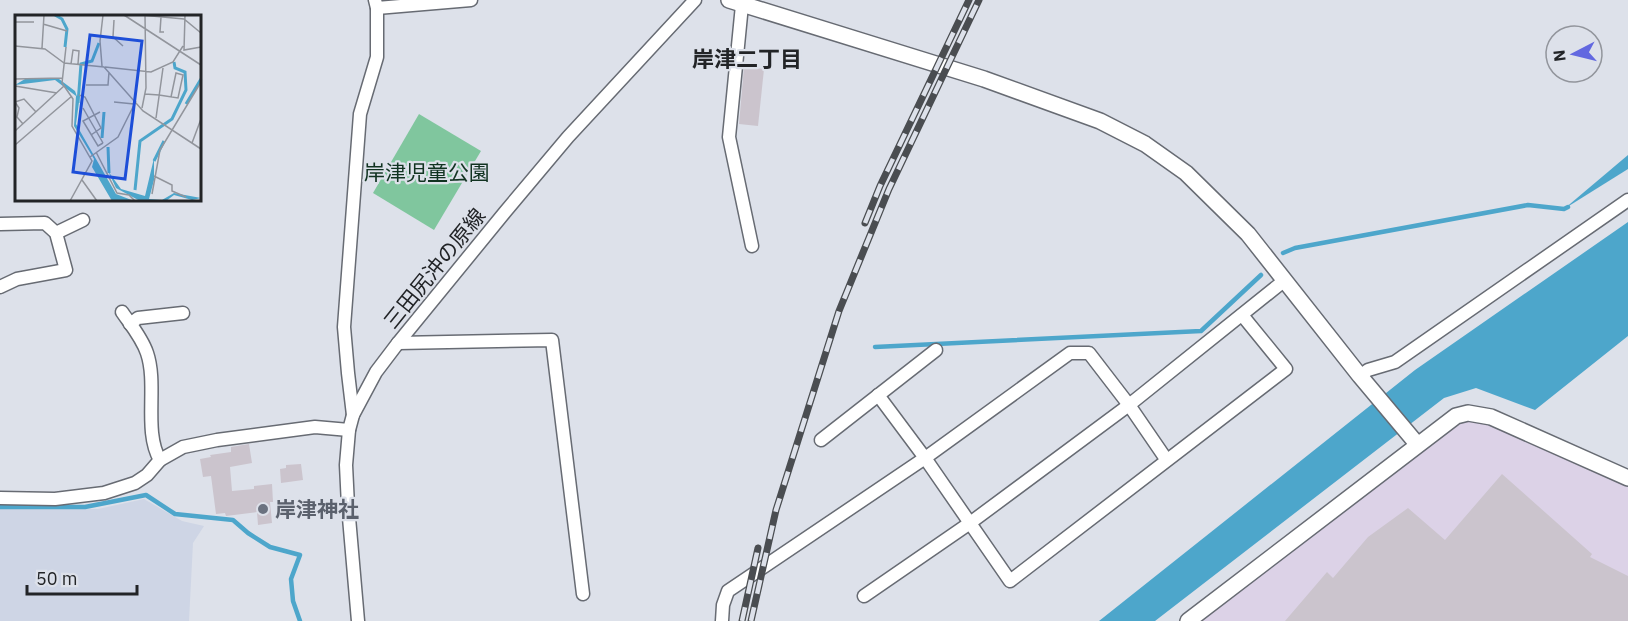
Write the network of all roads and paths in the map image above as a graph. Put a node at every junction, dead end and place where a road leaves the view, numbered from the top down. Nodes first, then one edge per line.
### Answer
1 (471, 0) edge
2 (695, 0) edge
3 (736, 3) edge
4 (376, 4) edge
5 (1628, 200) edge
6 (83, 220) dead end
7 (0, 224) edge
8 (56, 233) junction
9 (752, 246) dead end
10 (1285, 280) junction
11 (0, 287) edge
12 (122, 312) dead end
13 (183, 313) dead end
14 (1242, 315) junction
15 (130, 324) junction
16 (398, 344) junction
17 (936, 350) dead end
18 (1363, 380) junction
19 (878, 395) junction
20 (1129, 405) junction
21 (353, 415) junction
22 (349, 429) junction
23 (1413, 438) junction
24 (821, 440) dead end
25 (925, 458) junction
26 (1166, 459) junction
27 (160, 460) junction
28 (1628, 478) edge
29 (0, 498) edge
30 (970, 523) junction
31 (583, 594) dead end
32 (864, 596) dead end
33 (358, 621) edge
34 (722, 621) edge
35 (1188, 621) edge

1 - 4 street
2 - 16 street, 三田尻沖の原線
3 - 9 street
3 - 10 street
4 - 21 street
5 - 18 street
6 - 8 street
7 - 8 street
8 - 11 street
10 - 14 street
10 - 18 street
12 - 15 street
13 - 15 street
14 - 20 street
14 - 26 street
15 - 27 street
16 - 21 street, 三田尻沖の原線
16 - 31 street
17 - 19 street
18 - 23 street
19 - 24 street
19 - 25 street
20 - 25 street
20 - 26 street
20 - 30 street
21 - 22 street, 三田尻沖の原線
22 - 27 street
22 - 33 street, 三田尻沖の原線
23 - 28 street
23 - 35 street
25 - 30 street
25 - 34 street
26 - 30 street
27 - 29 street
30 - 32 street

